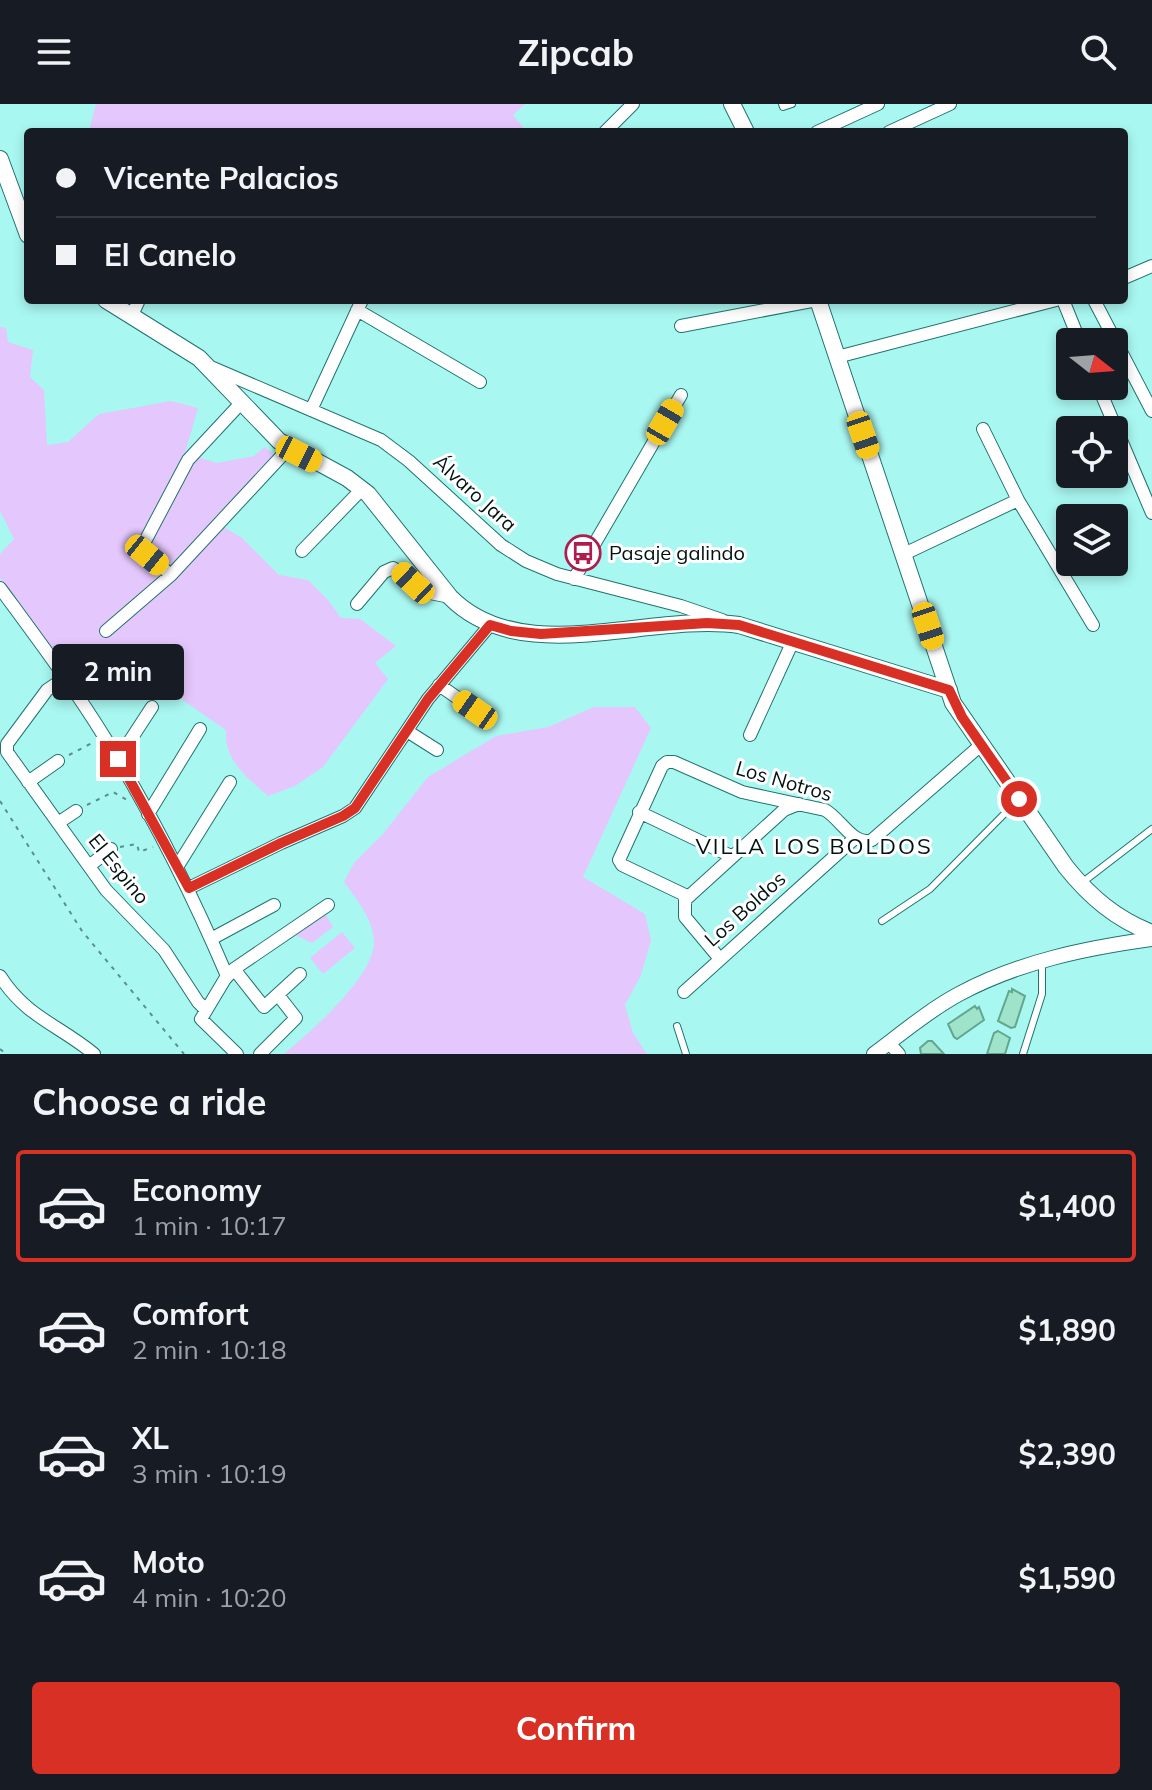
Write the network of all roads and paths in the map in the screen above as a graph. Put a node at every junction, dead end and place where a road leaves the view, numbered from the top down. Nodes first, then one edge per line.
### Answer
1 (633, 104) edge
2 (732, 104) edge
3 (782, 104) edge
4 (792, 104) edge
5 (878, 104) edge
6 (950, 104) edge
7 (609, 128) edge
8 (744, 128) edge
9 (826, 128) edge
10 (898, 128) edge
11 (0, 159) edge
12 (24, 224) edge
13 (1152, 266) edge
14 (1128, 276) edge
15 (796, 304) edge
16 (818, 304) edge
17 (1065, 304) edge
18 (1096, 304) edge
19 (359, 305) edge
20 (1004, 306) edge
21 (135, 308) edge
22 (681, 326) dead end
23 (1074, 328) edge
24 (837, 357) junction
25 (206, 365) junction
26 (480, 382) dead end
27 (681, 395) dead end
28 (1104, 400) edge
29 (241, 403) junction
30 (311, 410) junction
31 (1152, 411) edge
32 (983, 429) dead end
33 (289, 448) junction
34 (362, 489) junction
35 (1018, 500) junction
36 (1151, 505) edge
37 (302, 551) dead end
38 (904, 554) junction
39 (171, 575) junction
40 (574, 579) junction
41 (0, 588) edge
42 (450, 597) junction
43 (357, 604) dead end
44 (729, 623) junction
45 (490, 625) junction
46 (1093, 625) dead end
47 (106, 631) dead end
48 (793, 641) junction
49 (69, 684) junction
50 (439, 685) junction
51 (949, 690) junction
52 (152, 707) dead end
53 (475, 710) dead end
54 (200, 729) dead end
55 (407, 731) junction
56 (750, 735) dead end
57 (104, 737) junction
58 (981, 745) junction
59 (437, 750) dead end
60 (118, 759) junction
61 (58, 761) joint
62 (16, 766) junction
63 (0, 767) edge
64 (28, 782) junction
65 (230, 782) dead end
66 (133, 787) junction
67 (1019, 799) junction
68 (0, 801) edge
69 (799, 804) junction
70 (76, 811) joint
71 (639, 812) junction
72 (148, 814) junction
73 (58, 823) junction
74 (1152, 829) edge
75 (159, 834) junction
76 (855, 838) junction
77 (111, 849) joint
78 (731, 856) junction
79 (89, 866) junction
80 (177, 867) junction
81 (1080, 884) junction
82 (189, 888) junction
83 (687, 896) junction
84 (274, 905) dead end
85 (328, 905) dead end
86 (882, 921) dead end
87 (1152, 936) edge
88 (211, 939) junction
89 (720, 959) junction
90 (1042, 961) junction
91 (231, 972) junction
92 (300, 974) dead end
93 (0, 976) edge
94 (684, 992) dead end
95 (278, 995) junction
96 (204, 1015) junction
97 (677, 1026) dead end
98 (894, 1048) edge
99 (0, 1049) edge
100 (6, 1054) edge
101 (94, 1054) edge
102 (184, 1054) edge
103 (237, 1054) edge
104 (260, 1054) edge
105 (686, 1054) edge
106 (874, 1054) edge
107 (1023, 1054) edge

1 - 7 street
2 - 8 main road
3 - 4 lane
5 - 9 street
6 - 10 street
11 - 12 main road
13 - 14 street
15 - 22 street
16 - 24 main road
17 - 23 street
18 - 31 street
19 - 26 street
19 - 30 street
20 - 24 street
21 - 25 main road
24 - 38 main road
25 - 29 main road
25 - 30 street, Álvaro Jara
27 - 40 street
28 - 36 street
29 - 33 main road
29 - 39 street
30 - 40 street, Álvaro Jara
32 - 35 street
33 - 34 main road
33 - 39 street
34 - 37 street
34 - 42 main road
35 - 38 street
35 - 46 street
38 - 51 main road
39 - 47 street
40 - 44 street, Álvaro Jara
41 - 49 street
42 - 43 street
42 - 45 main road
44 - 45 main road
44 - 48 main road
45 - 50 street
48 - 51 main road
48 - 56 street
49 - 57 street
49 - 62 street, El Espino
50 - 53 street
50 - 55 street
51 - 58 main road
52 - 60 street
54 - 72 street
55 - 59 street
55 - 82 street
57 - 60 street
57 - 61 path
58 - 67 main road
58 - 76 street, Los Boldos
60 - 66 street
61 - 64 street
62 - 63 street
62 - 64 street, El Espino
64 - 73 street, El Espino
65 - 80 street
66 - 70 path
66 - 72 street
67 - 81 main road
67 - 86 lane
68 - 102 path
69 - 71 street, Los Notros
69 - 76 street, Los Notros
69 - 78 street
70 - 73 street
71 - 78 street
71 - 83 street, Los Notros
72 - 75 street
73 - 79 street, El Espino
74 - 81 lane
75 - 77 path
75 - 80 street
76 - 89 street, Los Boldos
77 - 79 street
78 - 83 street
79 - 96 street, El Espino
80 - 82 street
81 - 87 main road
82 - 88 street
83 - 89 street
84 - 88 street
85 - 91 street
87 - 90 street
88 - 91 street
89 - 94 street, Los Boldos
90 - 98 street
90 - 107 lane
91 - 95 street
91 - 96 street
92 - 95 street
93 - 101 street
95 - 104 street
96 - 103 street, El Espino
97 - 105 lane
98 - 106 street
99 - 100 path

